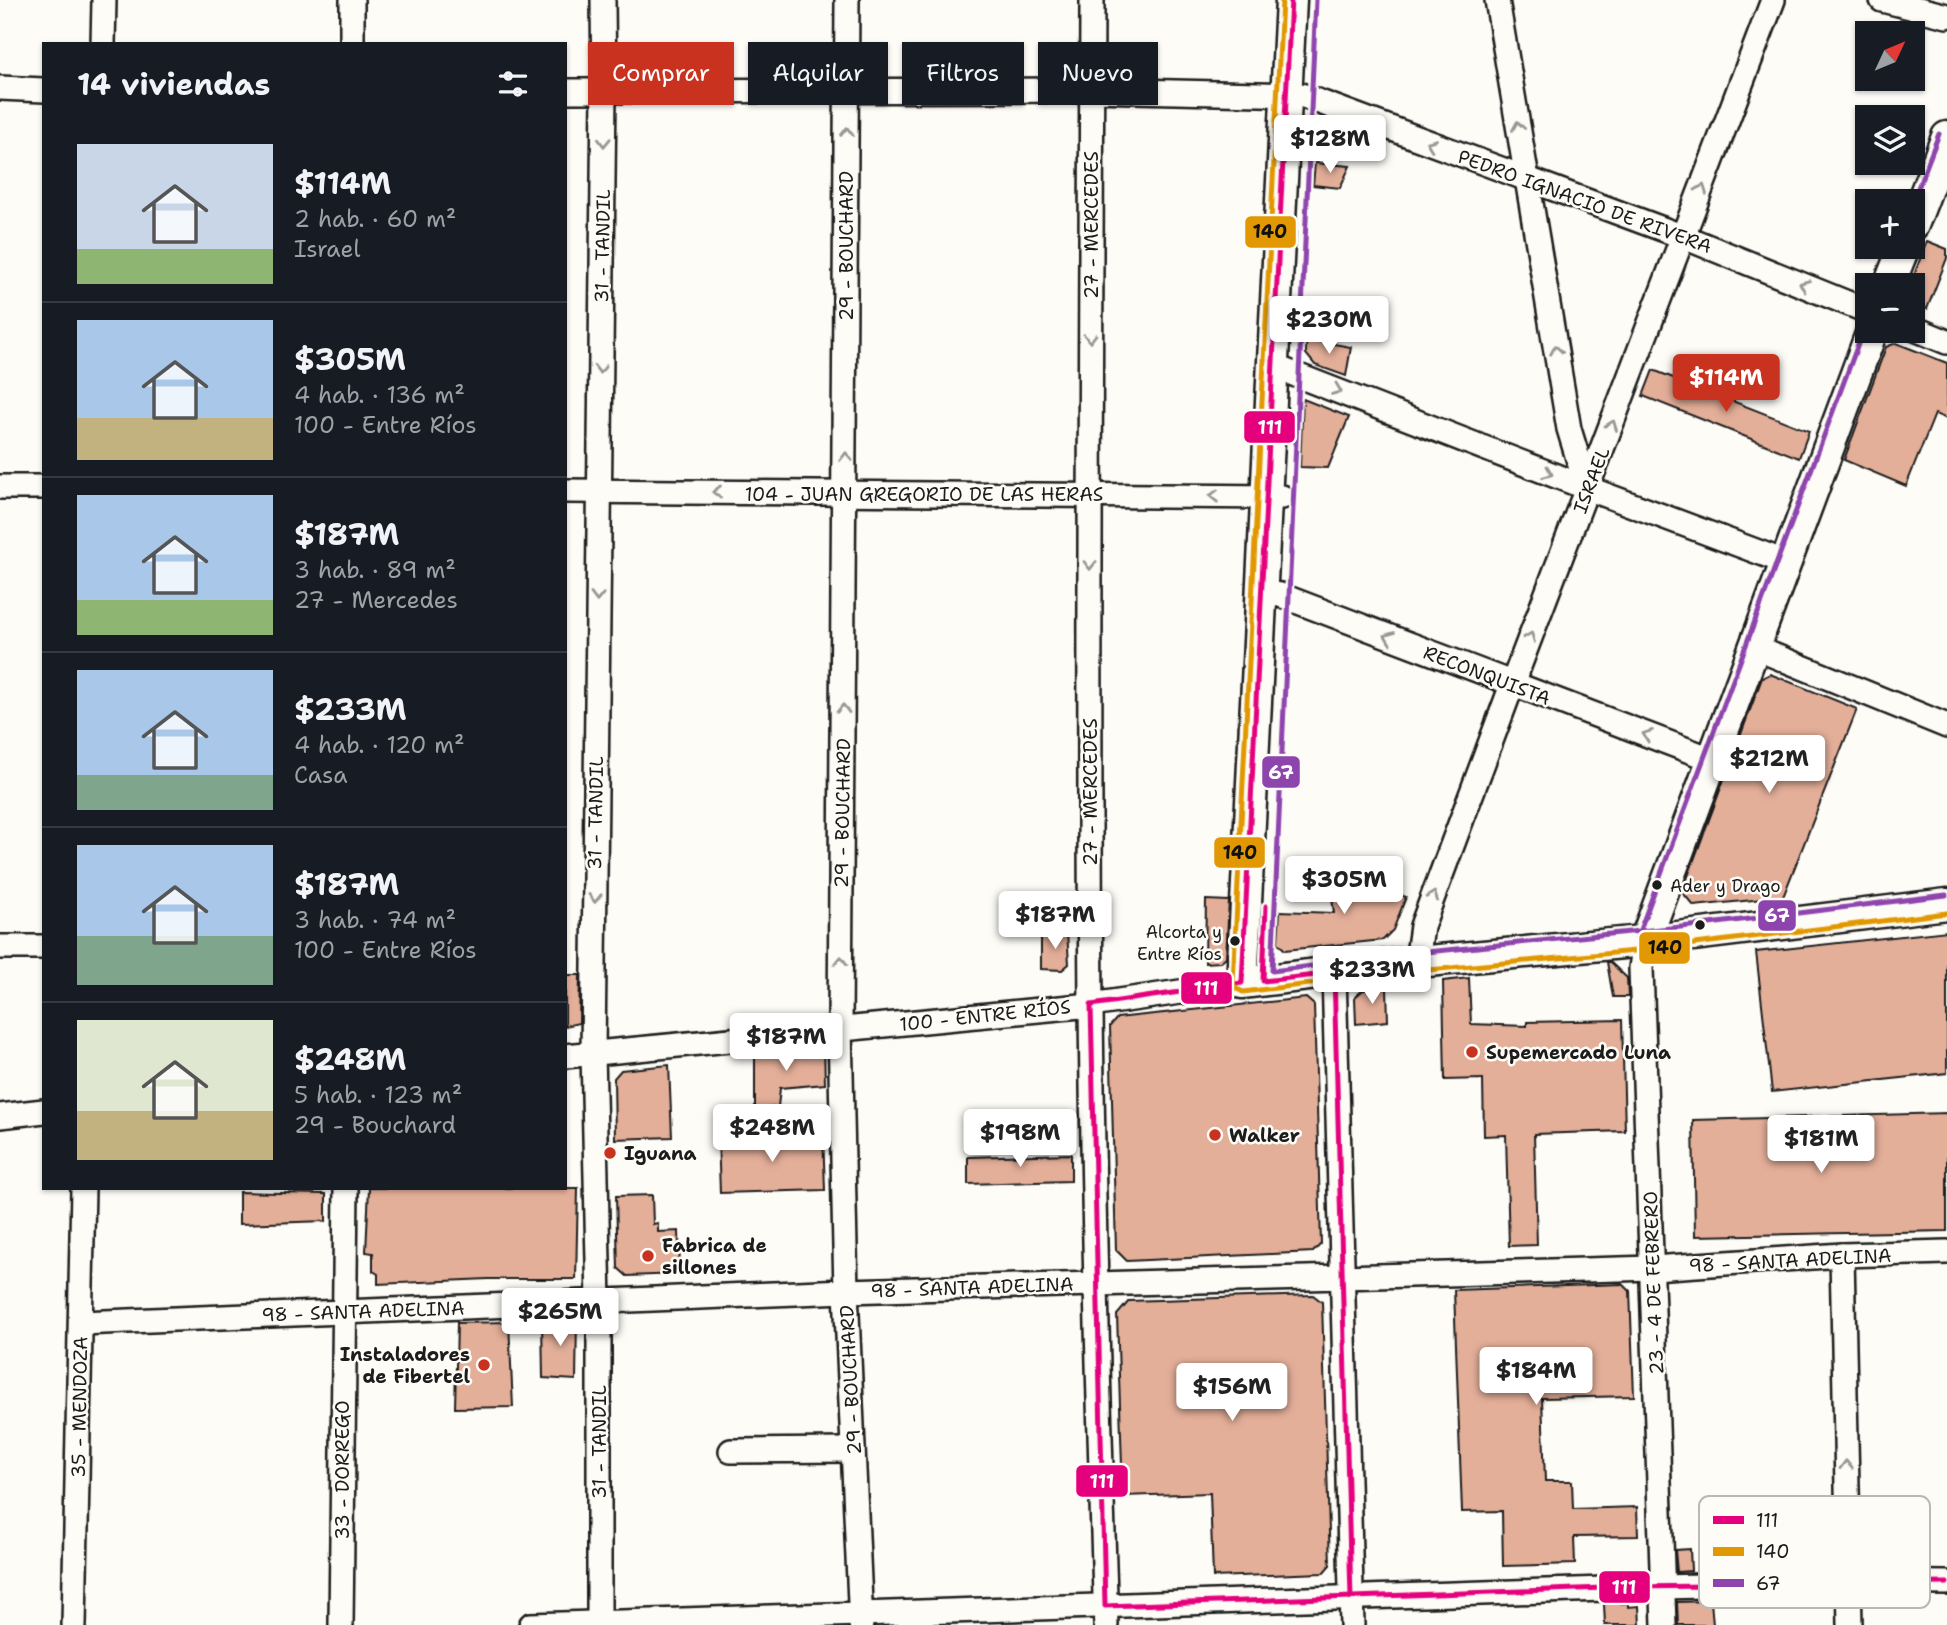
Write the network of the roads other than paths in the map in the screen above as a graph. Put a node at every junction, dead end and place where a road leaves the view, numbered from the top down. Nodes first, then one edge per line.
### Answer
1 (104, 0) edge
2 (352, 0) edge
3 (603, 0) edge
4 (847, 0) edge
5 (1092, 0) edge
6 (1291, 0) edge
7 (1307, 0) edge
8 (1497, 0) edge
9 (1773, 0) edge
10 (1882, 0) edge
11 (1947, 16) edge
12 (103, 42) edge
13 (352, 42) edge
14 (603, 42) edge
15 (847, 42) edge
16 (1092, 42) edge
17 (0, 88) edge
18 (888, 89) edge
19 (42, 90) edge
20 (1038, 90) edge
21 (567, 91) edge
22 (588, 92) edge
23 (1158, 92) edge
24 (1294, 95) junction
25 (604, 105) edge
26 (847, 105) edge
27 (1091, 105) edge
28 (1947, 137) edge
29 (1526, 180) junction
30 (1925, 194) edge
31 (1684, 237) junction
32 (1855, 306) edge
33 (1925, 333) edge
34 (1947, 342) edge
35 (1867, 343) edge
36 (1280, 368) junction
37 (0, 487) edge
38 (42, 487) edge
39 (1587, 488) junction
40 (567, 491) edge
41 (598, 492) junction
42 (845, 493) junction
43 (1090, 495) junction
44 (1274, 497) junction
45 (1785, 562) junction
46 (1271, 594) junction
47 (1753, 647) junction
48 (1512, 685) junction
49 (1947, 726) edge
50 (1711, 759) junction
51 (1947, 904) edge
52 (1644, 941) junction
53 (0, 947) edge
54 (42, 947) edge
55 (1417, 962) junction
56 (1334, 973) junction
57 (1252, 982) junction
58 (1091, 1005) junction
59 (840, 1030) junction
60 (593, 1053) junction
61 (567, 1056) edge
62 (42, 1111) edge
63 (0, 1116) edge
64 (83, 1190) edge
65 (346, 1190) edge
66 (1947, 1252) edge
67 (1842, 1255) junction
68 (1653, 1268) junction
69 (1343, 1278) junction
70 (1096, 1284) junction
71 (846, 1291) junction
72 (599, 1302) junction
73 (343, 1312) junction
74 (81, 1323) junction
75 (853, 1450) junction
76 (731, 1451) dead end
77 (1847, 1496) edge
78 (1699, 1586) edge
79 (1663, 1587) junction
80 (1351, 1598) junction
81 (1105, 1615) edge
82 (860, 1619) edge
83 (599, 1624) edge
84 (74, 1625) edge
85 (341, 1625) edge
86 (531, 1625) edge
87 (1352, 1625) edge
88 (1664, 1625) edge

1 - 12 street
2 - 13 street
3 - 14 street, 31 - TANDIL
4 - 15 street, 29 - BOUCHARD
5 - 16 street, 27 - MERCEDES
6 - 24 main road
7 - 24 main road
29 -> 8 street
31 -> 9 street, ISRAEL
10 - 11 street
17 - 19 street
18 - 20 street, PEDRO IGNACIO DE RIVERA
21 - 22 street, PEDRO IGNACIO DE RIVERA
23 - 24 street, PEDRO IGNACIO DE RIVERA
29 -> 24 street, PEDRO IGNACIO DE RIVERA
24 - 36 main road
25 -> 41 street, 31 - TANDIL
42 -> 26 street, 29 - BOUCHARD
27 -> 43 street, 27 - MERCEDES
28 - 30 main road
29 - 31 street, PEDRO IGNACIO DE RIVERA
39 -> 29 street
32 -> 31 street, PEDRO IGNACIO DE RIVERA
39 -> 31 street, ISRAEL
33 - 34 street
35 - 45 main road
36 -> 39 street
36 - 44 main road
37 - 38 street
39 - 45 street
48 -> 39 street, ISRAEL
40 - 41 street, 104 - JUAN GREGORIO DE LAS HERAS
42 -> 41 street, 104 - JUAN GREGORIO DE LAS HERAS
41 -> 60 street, 31 - TANDIL
42 - 43 street, 104 - JUAN GREGORIO DE LAS HERAS
59 -> 42 street, 29 - BOUCHARD
44 -> 43 street, 104 - JUAN GREGORIO DE LAS HERAS
43 -> 58 street, 27 - MERCEDES
44 - 46 main road
45 - 47 main road
48 -> 46 street, RECONQUISTA
46 - 57 main road
47 - 49 street
47 - 50 main road
50 -> 48 street, RECONQUISTA
55 -> 48 street, ISRAEL
50 - 52 main road
51 - 52 main road, 100 - ENTRE RÍOS
52 - 55 main road, 100 - ENTRE RÍOS
52 - 68 street, 23 - 4 DE FEBRERO
53 - 54 street
55 - 56 main road, 100 - ENTRE RÍOS
56 - 57 main road, 100 - ENTRE RÍOS
56 - 69 street
57 - 58 street, 100 - ENTRE RÍOS
58 - 59 street, 100 - ENTRE RÍOS
58 - 70 street, 27 - MERCEDES
59 - 60 street, 100 - ENTRE RÍOS
59 - 71 street, 29 - BOUCHARD
60 - 61 street, 100 - ENTRE RÍOS
60 - 72 street, 31 - TANDIL
62 - 63 street
64 - 74 street, 35 - MENDOZA
65 - 73 street, 33 - DORREGO
66 - 67 street, 98 - SANTA ADELINA
67 - 68 street, 98 - SANTA ADELINA
77 -> 67 street
68 - 69 street, 98 - SANTA ADELINA
68 - 79 street, 23 - 4 DE FEBRERO
69 - 70 street, 98 - SANTA ADELINA
69 - 80 street
70 - 71 street, 98 - SANTA ADELINA
70 - 81 street, 27 - MERCEDES
71 - 72 street, 98 - SANTA ADELINA
71 - 75 street, 29 - BOUCHARD
72 - 73 street, 98 - SANTA ADELINA
72 - 83 street, 31 - TANDIL
73 - 74 street, 98 - SANTA ADELINA
73 - 85 street, 33 - DORREGO
74 - 84 street, 35 - MENDOZA
75 - 76 street
75 - 82 street, 29 - BOUCHARD
78 - 79 street
79 - 80 street
79 - 88 street, 23 - 4 DE FEBRERO
80 - 81 street
80 - 87 street
81 - 82 street
82 - 83 street
83 - 86 street

